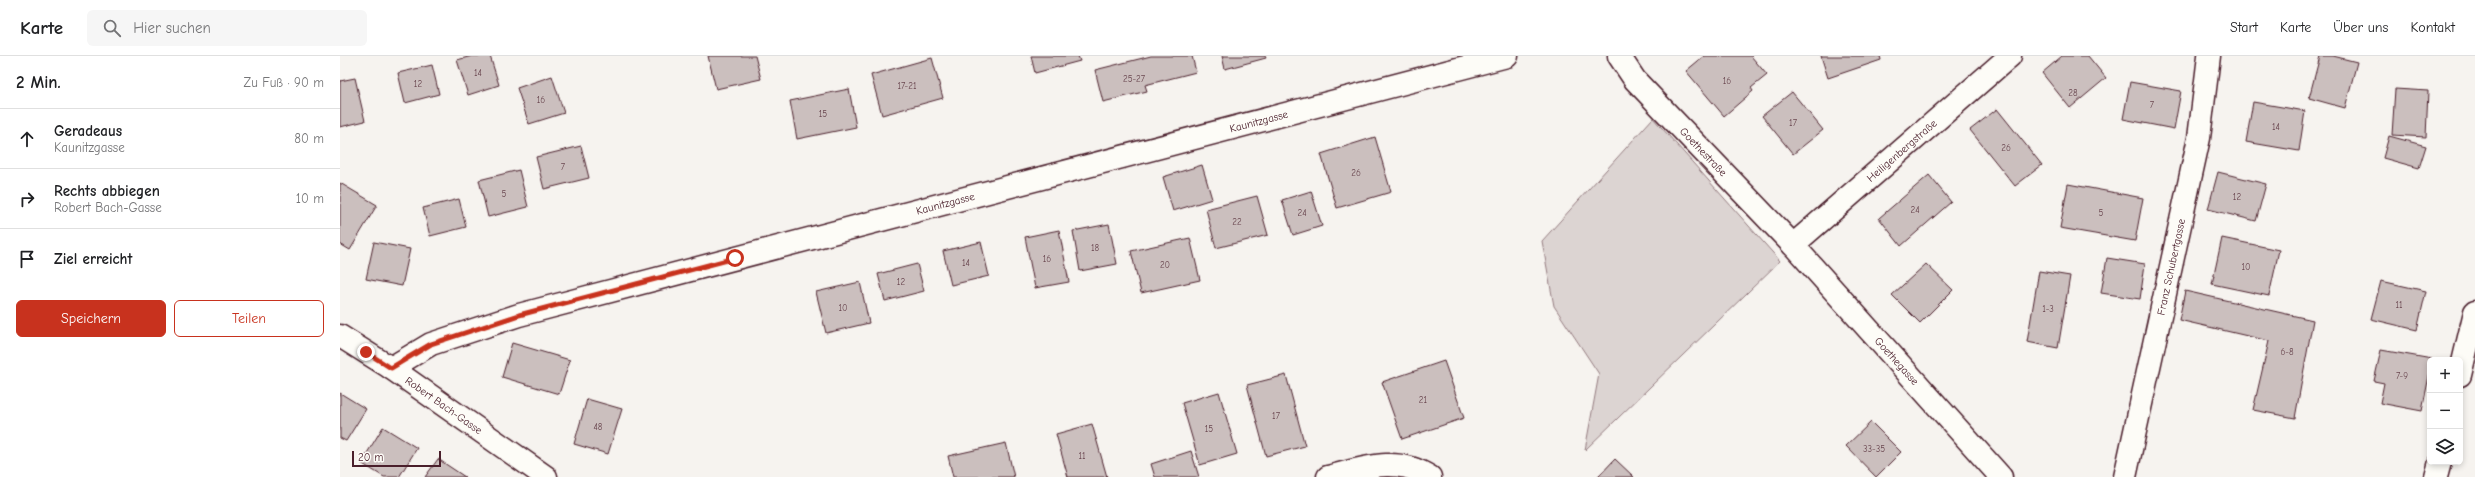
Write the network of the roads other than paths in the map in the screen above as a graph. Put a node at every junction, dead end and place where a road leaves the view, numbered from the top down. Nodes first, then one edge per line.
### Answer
1 (1507, 56) edge
2 (1619, 56) edge
3 (2010, 56) edge
4 (2209, 56) edge
5 (1793, 245) junction
6 (2475, 312) edge
7 (340, 336) edge
8 (2463, 362) edge
9 (391, 368) junction
10 (2439, 465) edge
11 (546, 477) edge
12 (1328, 477) edge
13 (1430, 477) edge
14 (2001, 477) edge
15 (2125, 477) edge
16 (2436, 477) edge

1 - 9 street, Kaunitzgasse
2 - 5 street, Goethestraße
3 - 5 street, Heiligenbergstraße
4 - 15 street, Franz Schubertgasse
5 - 14 street, Goethegasse
6 - 8 street
7 - 9 street, Robert Bach-Gasse
9 - 11 street, Robert Bach-Gasse
10 - 16 street
12 - 13 street

